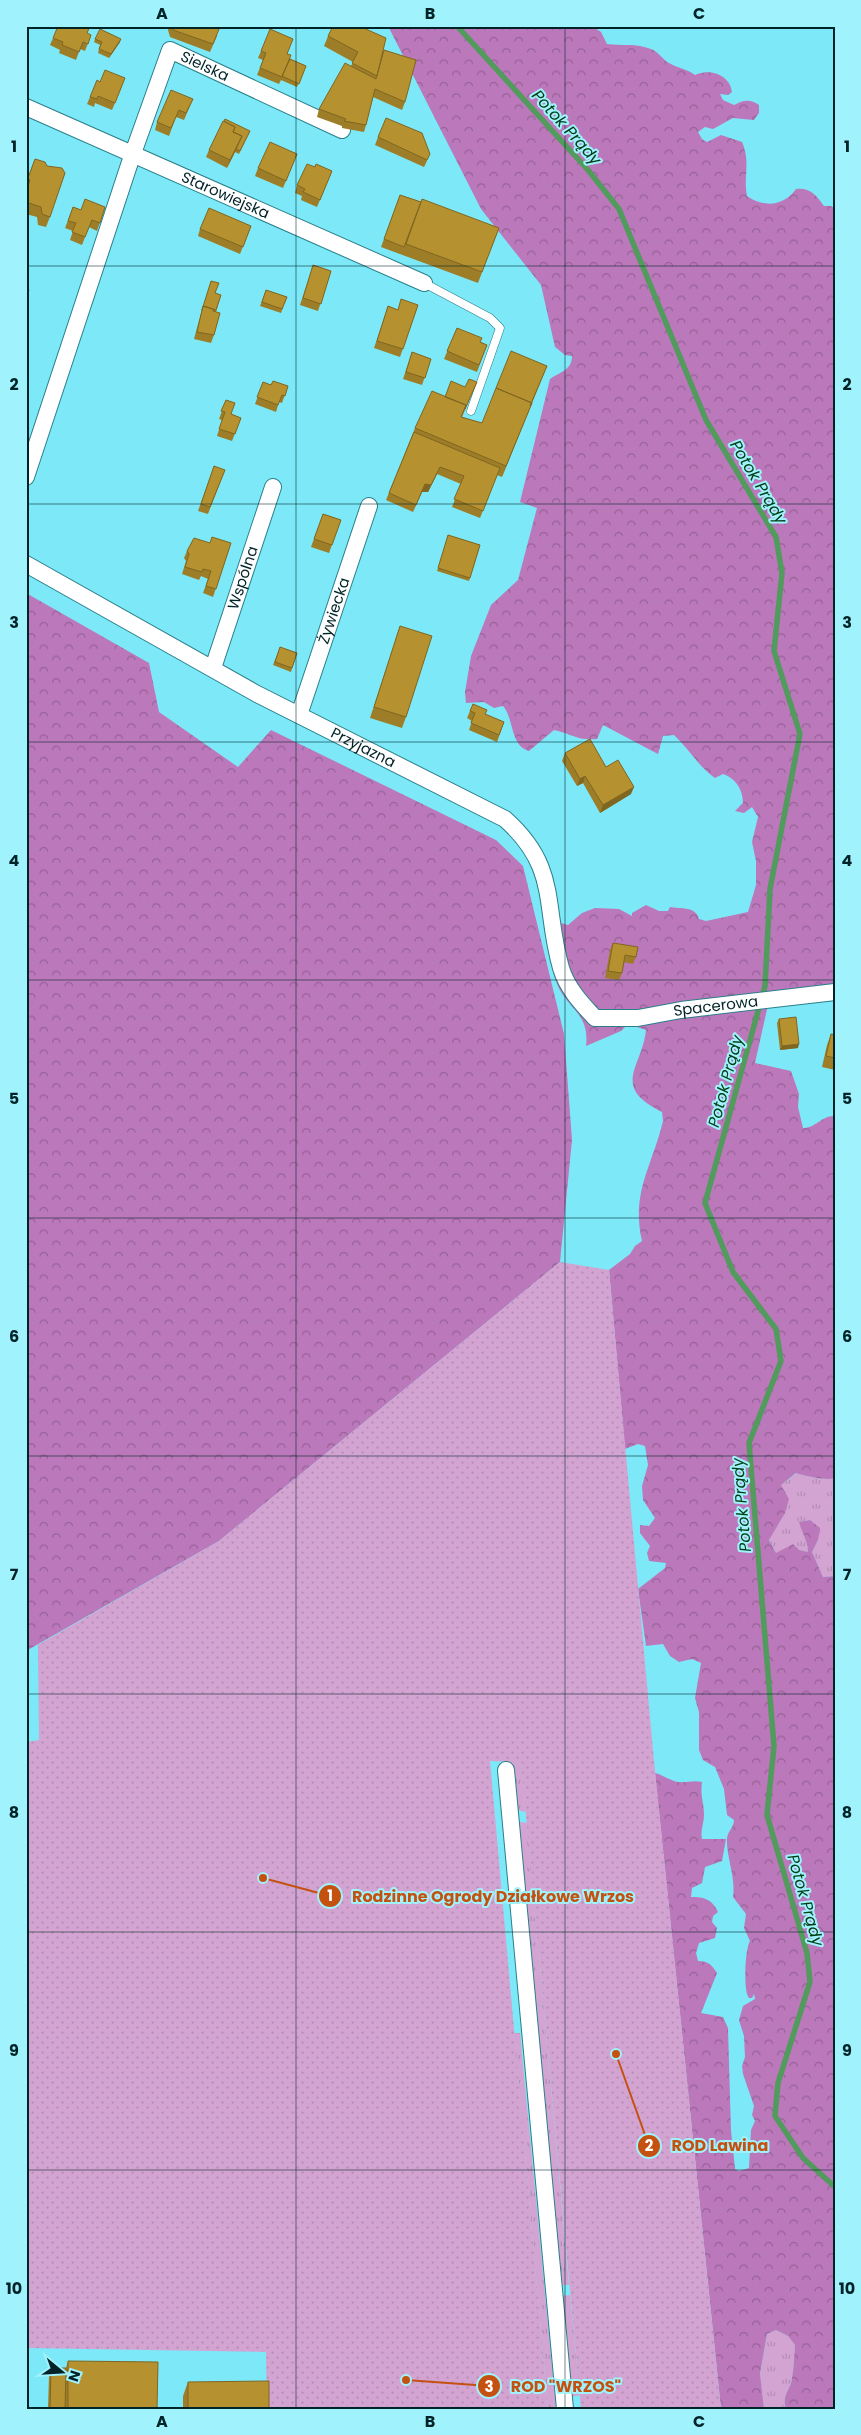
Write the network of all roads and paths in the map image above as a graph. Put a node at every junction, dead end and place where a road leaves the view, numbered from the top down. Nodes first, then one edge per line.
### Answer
1 (26, 107) edge
2 (342, 130) edge
3 (132, 156) junction
4 (424, 283) joint
5 (471, 411) dead end
6 (26, 477) edge
7 (273, 487) dead end
8 (369, 506) dead end
9 (26, 564) edge
10 (213, 668) junction
11 (299, 715) junction
12 (835, 992) edge
13 (595, 1018) joint
14 (506, 1770) dead end
15 (565, 2409) edge

1 - 3 street, Starowiejska
2 - 3 street, Sielska
3 - 4 street, Starowiejska
3 - 6 street
4 - 5 lane
7 - 10 street, Wspólna
8 - 11 street, Żywiecka
9 - 10 street, Przyjazna
10 - 11 street, Przyjazna
11 - 13 street, Przyjazna
12 - 13 street, Spacerowa
14 - 15 street

